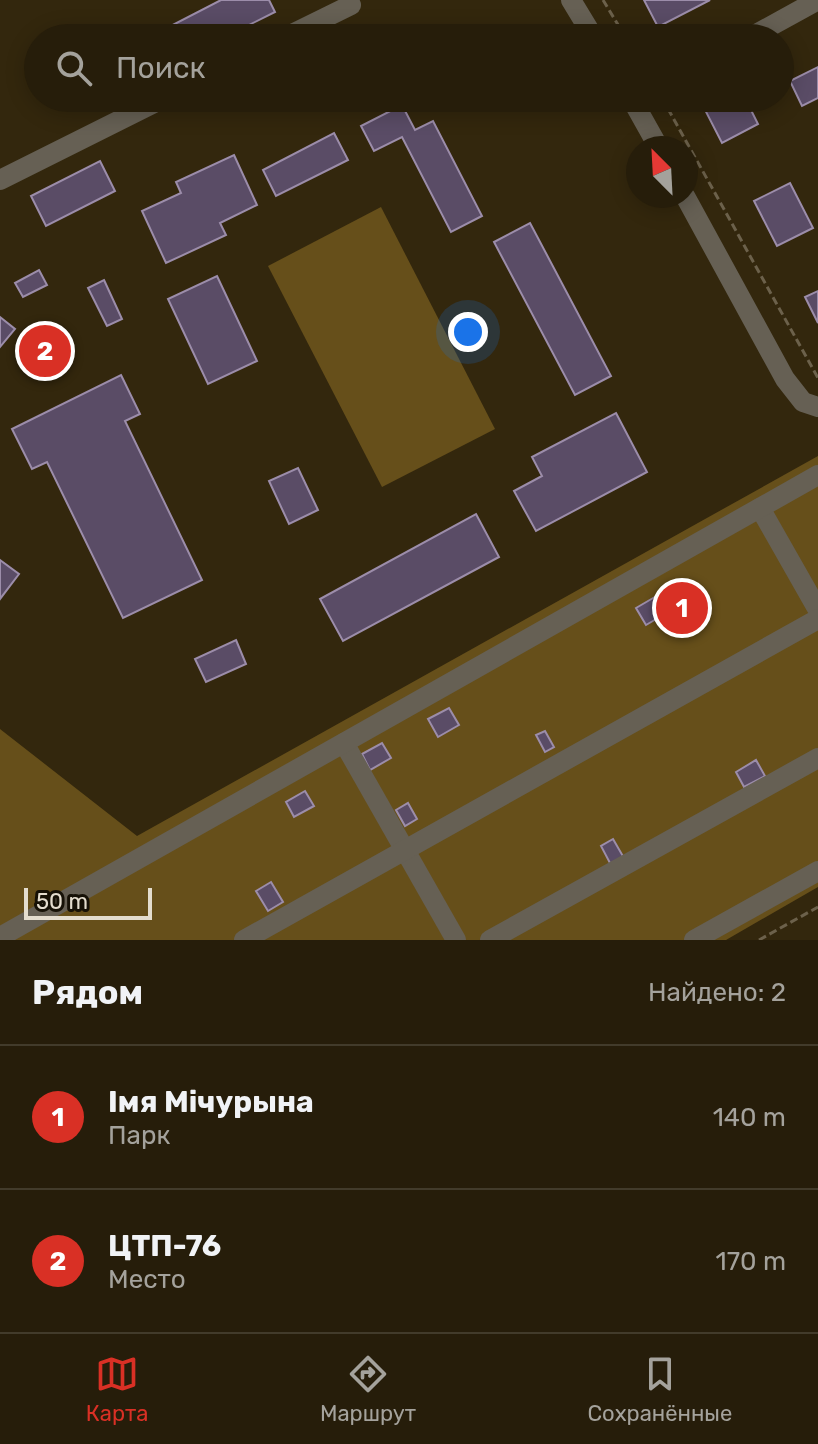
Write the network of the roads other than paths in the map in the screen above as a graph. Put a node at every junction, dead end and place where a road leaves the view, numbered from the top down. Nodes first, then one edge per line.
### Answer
1 (571, 0) edge
2 (818, 0) edge
3 (351, 5) dead end
4 (312, 24) edge
5 (586, 24) edge
6 (774, 24) edge
7 (136, 112) edge
8 (641, 112) edge
9 (653, 136) edge
10 (0, 180) edge
11 (692, 208) edge
12 (818, 407) edge
13 (818, 475) edge
14 (760, 508) junction
15 (818, 610) edge
16 (818, 619) edge
17 (344, 743) junction
18 (818, 758) edge
19 (405, 850) junction
20 (818, 871) edge
21 (0, 937) edge
22 (244, 940) edge
23 (456, 940) edge
24 (490, 940) edge
25 (694, 940) edge

1 - 5 street
2 - 6 street
3 - 4 street
7 - 10 street
8 - 9 street
11 - 12 street
13 - 14 street
14 - 15 street
14 - 17 street
16 - 19 street
17 - 19 street
17 - 21 street
18 - 24 street
19 - 22 street
19 - 23 street
20 - 25 street

